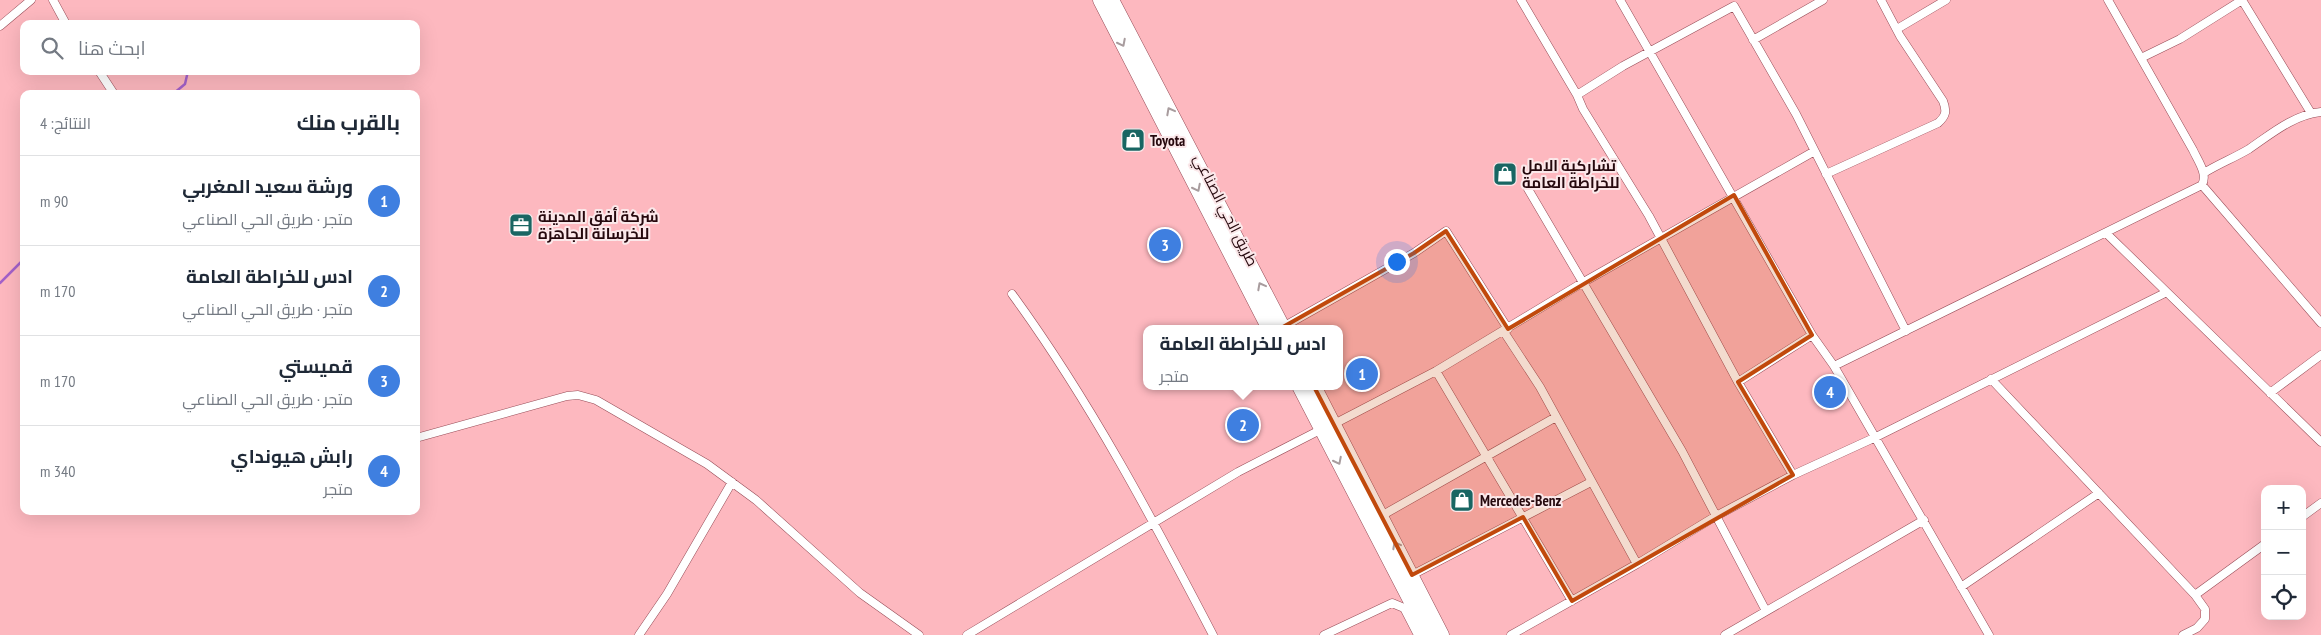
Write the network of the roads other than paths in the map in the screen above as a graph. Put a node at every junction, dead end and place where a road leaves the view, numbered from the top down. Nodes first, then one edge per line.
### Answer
1 (31, 0) edge
2 (53, 0) edge
3 (1100, 0) edge
4 (1112, 0) edge
5 (1521, 0) edge
6 (1620, 0) edge
7 (1731, 0) edge
8 (1823, 0) edge
9 (1881, 0) edge
10 (1946, 0) edge
11 (2108, 0) edge
12 (2242, 0) edge
13 (1737, 11) junction
14 (64, 20) edge
15 (0, 26) edge
16 (1896, 29) junction
17 (1753, 40) junction
18 (1650, 51) junction
19 (2141, 58) junction
20 (102, 75) edge
21 (111, 90) edge
22 (1577, 95) junction
23 (2321, 112) edge
24 (2311, 113) junction
25 (1813, 152) junction
26 (2204, 173) junction
27 (1826, 174) junction
28 (2202, 185) junction
29 (1528, 189) dead end
30 (1734, 195) junction
31 (2106, 233) junction
32 (1661, 239) junction
33 (1582, 283) junction
34 (2165, 293) junction
35 (1012, 294) dead end
36 (2321, 323) edge
37 (1277, 325) edge
38 (1277, 325) edge
39 (1284, 325) edge
40 (1506, 330) junction
41 (1906, 331) junction
42 (1812, 335) junction
43 (2321, 355) edge
44 (1834, 366) junction
45 (1436, 371) junction
46 (1991, 379) junction
47 (1738, 382) junction
48 (1303, 390) edge
49 (1315, 390) edge
50 (2270, 393) junction
51 (1556, 417) junction
52 (1328, 426) junction
53 (420, 437) edge
54 (1876, 437) junction
55 (2321, 442) edge
56 (1486, 456) junction
57 (1793, 475) junction
58 (732, 482) junction
59 (1590, 482) junction
60 (2098, 493) junction
61 (2321, 503) edge
62 (2306, 514) edge
63 (1381, 516) junction
64 (1716, 516) junction
65 (1523, 517) junction
66 (1924, 520) junction
67 (1154, 523) junction
68 (2261, 547) edge
69 (1637, 564) junction
70 (1412, 575) junction
71 (1962, 587) junction
72 (1406, 594) junction
73 (2196, 595) junction
74 (1572, 601) junction
75 (1389, 603) junction
76 (1766, 611) junction
77 (639, 635) edge
78 (919, 635) edge
79 (967, 635) edge
80 (1213, 635) edge
81 (1324, 635) edge
82 (1418, 635) edge
83 (1428, 635) edge
84 (1442, 635) edge
85 (1511, 635) edge
86 (1725, 635) edge
87 (1989, 635) edge
88 (2184, 635) edge

1 - 15 street
2 - 14 street
3 -> 37 highway, طريق الحي الصناعي
38 -> 4 highway
5 - 22 street
6 - 18 street
7 - 13 street
8 - 17 street
9 - 16 street
10 - 16 street
11 - 19 street
12 - 19 street
12 - 24 street
13 - 17 street
13 - 18 street
16 - 27 street
17 - 25 street
18 - 22 street
18 - 30 street
19 - 26 street
20 - 21 street
22 - 32 street
23 - 24 street
24 - 26 street
25 - 27 street
25 - 30 street
26 - 28 street
27 - 41 street
28 - 31 street
28 - 36 street
29 - 33 street
30 - 32 street
30 - 42 street
31 - 34 street
31 - 41 street
32 - 33 street
32 - 47 street
33 - 40 street
33 - 64 street
34 - 46 street
34 - 50 street
35 - 67 street
39 - 40 street
40 - 45 street
40 - 51 street
41 - 44 street
42 - 44 street
42 - 47 street
43 - 50 street
44 - 54 street
45 - 52 street
45 - 56 street
46 - 54 street
46 - 60 street
47 - 57 street
48 - 52 highway
49 - 52 highway
50 - 55 street
51 - 56 street
51 - 59 street
52 - 63 highway
52 - 67 street
52 -> 72 highway
53 - 58 street
54 - 57 street
54 - 66 street
56 - 63 street
56 - 65 street
57 - 64 street
58 - 77 street
58 - 78 street
59 - 65 street
59 - 69 street
60 - 71 street
60 - 73 street
61 - 62 street
70 -> 63 highway
64 - 69 street
64 - 76 street
65 - 70 street
65 - 74 street
66 - 71 street
66 - 76 street
67 - 79 street
67 - 80 street
68 - 73 street
69 - 74 street
70 - 84 highway
71 - 87 street
72 - 75 street
72 - 83 highway
73 - 88 street
74 - 85 street
75 - 81 street
75 - 82 street
76 - 86 street

